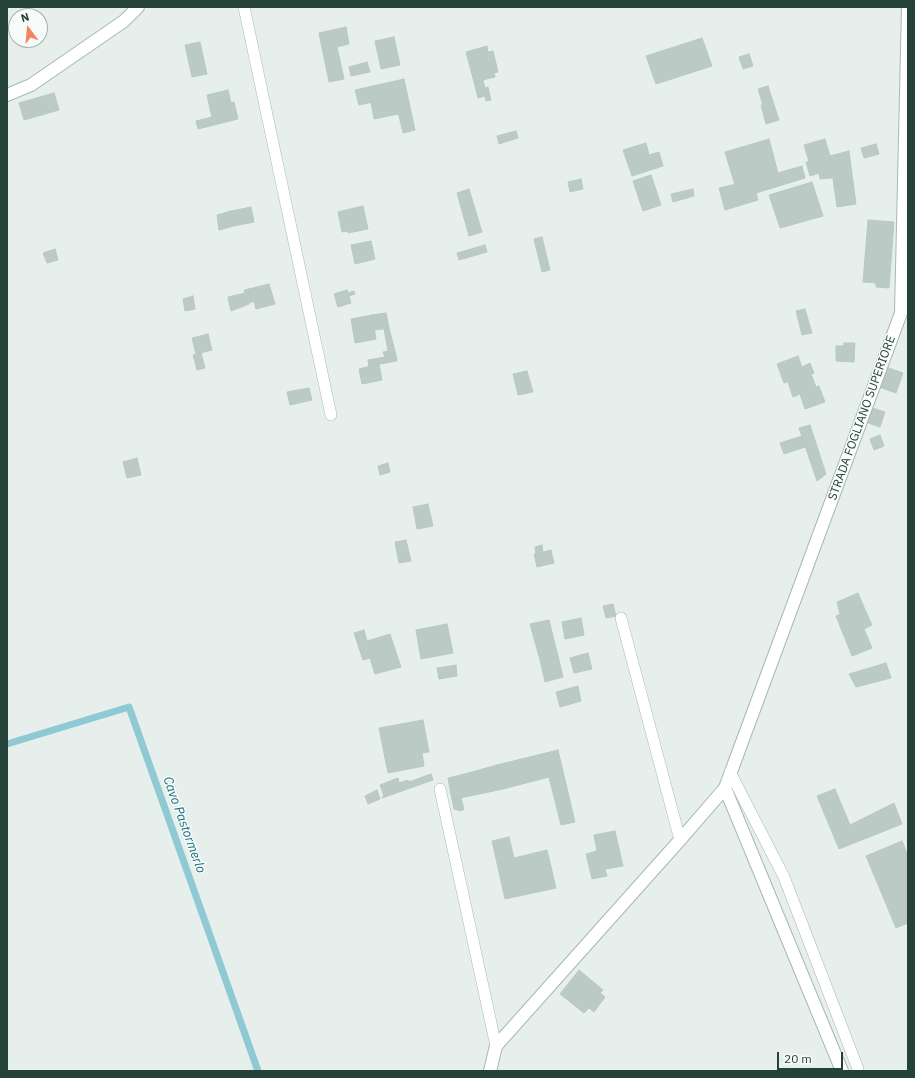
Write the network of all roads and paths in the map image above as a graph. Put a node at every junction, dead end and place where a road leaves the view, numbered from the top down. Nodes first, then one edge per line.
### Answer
1 (138, 7) edge
2 (244, 7) edge
3 (908, 7) edge
4 (7, 95) edge
5 (905, 312) edge
6 (331, 415) dead end
7 (621, 618) dead end
8 (730, 772) junction
9 (725, 788) junction
10 (440, 789) dead end
11 (680, 840) junction
12 (496, 1046) junction
13 (858, 1069) dead end
14 (490, 1071) edge
15 (842, 1071) edge

1 - 4 street
2 - 6 lane
3 - 5 street, STRADA FOGLIANO SUPERIORE
5 - 8 street, STRADA FOGLIANO SUPERIORE
7 - 11 lane
8 - 9 street, STRADA FOGLIANO SUPERIORE
8 - 13 lane
9 - 11 street
9 - 15 street
10 - 12 lane
11 - 12 street
12 - 14 street

